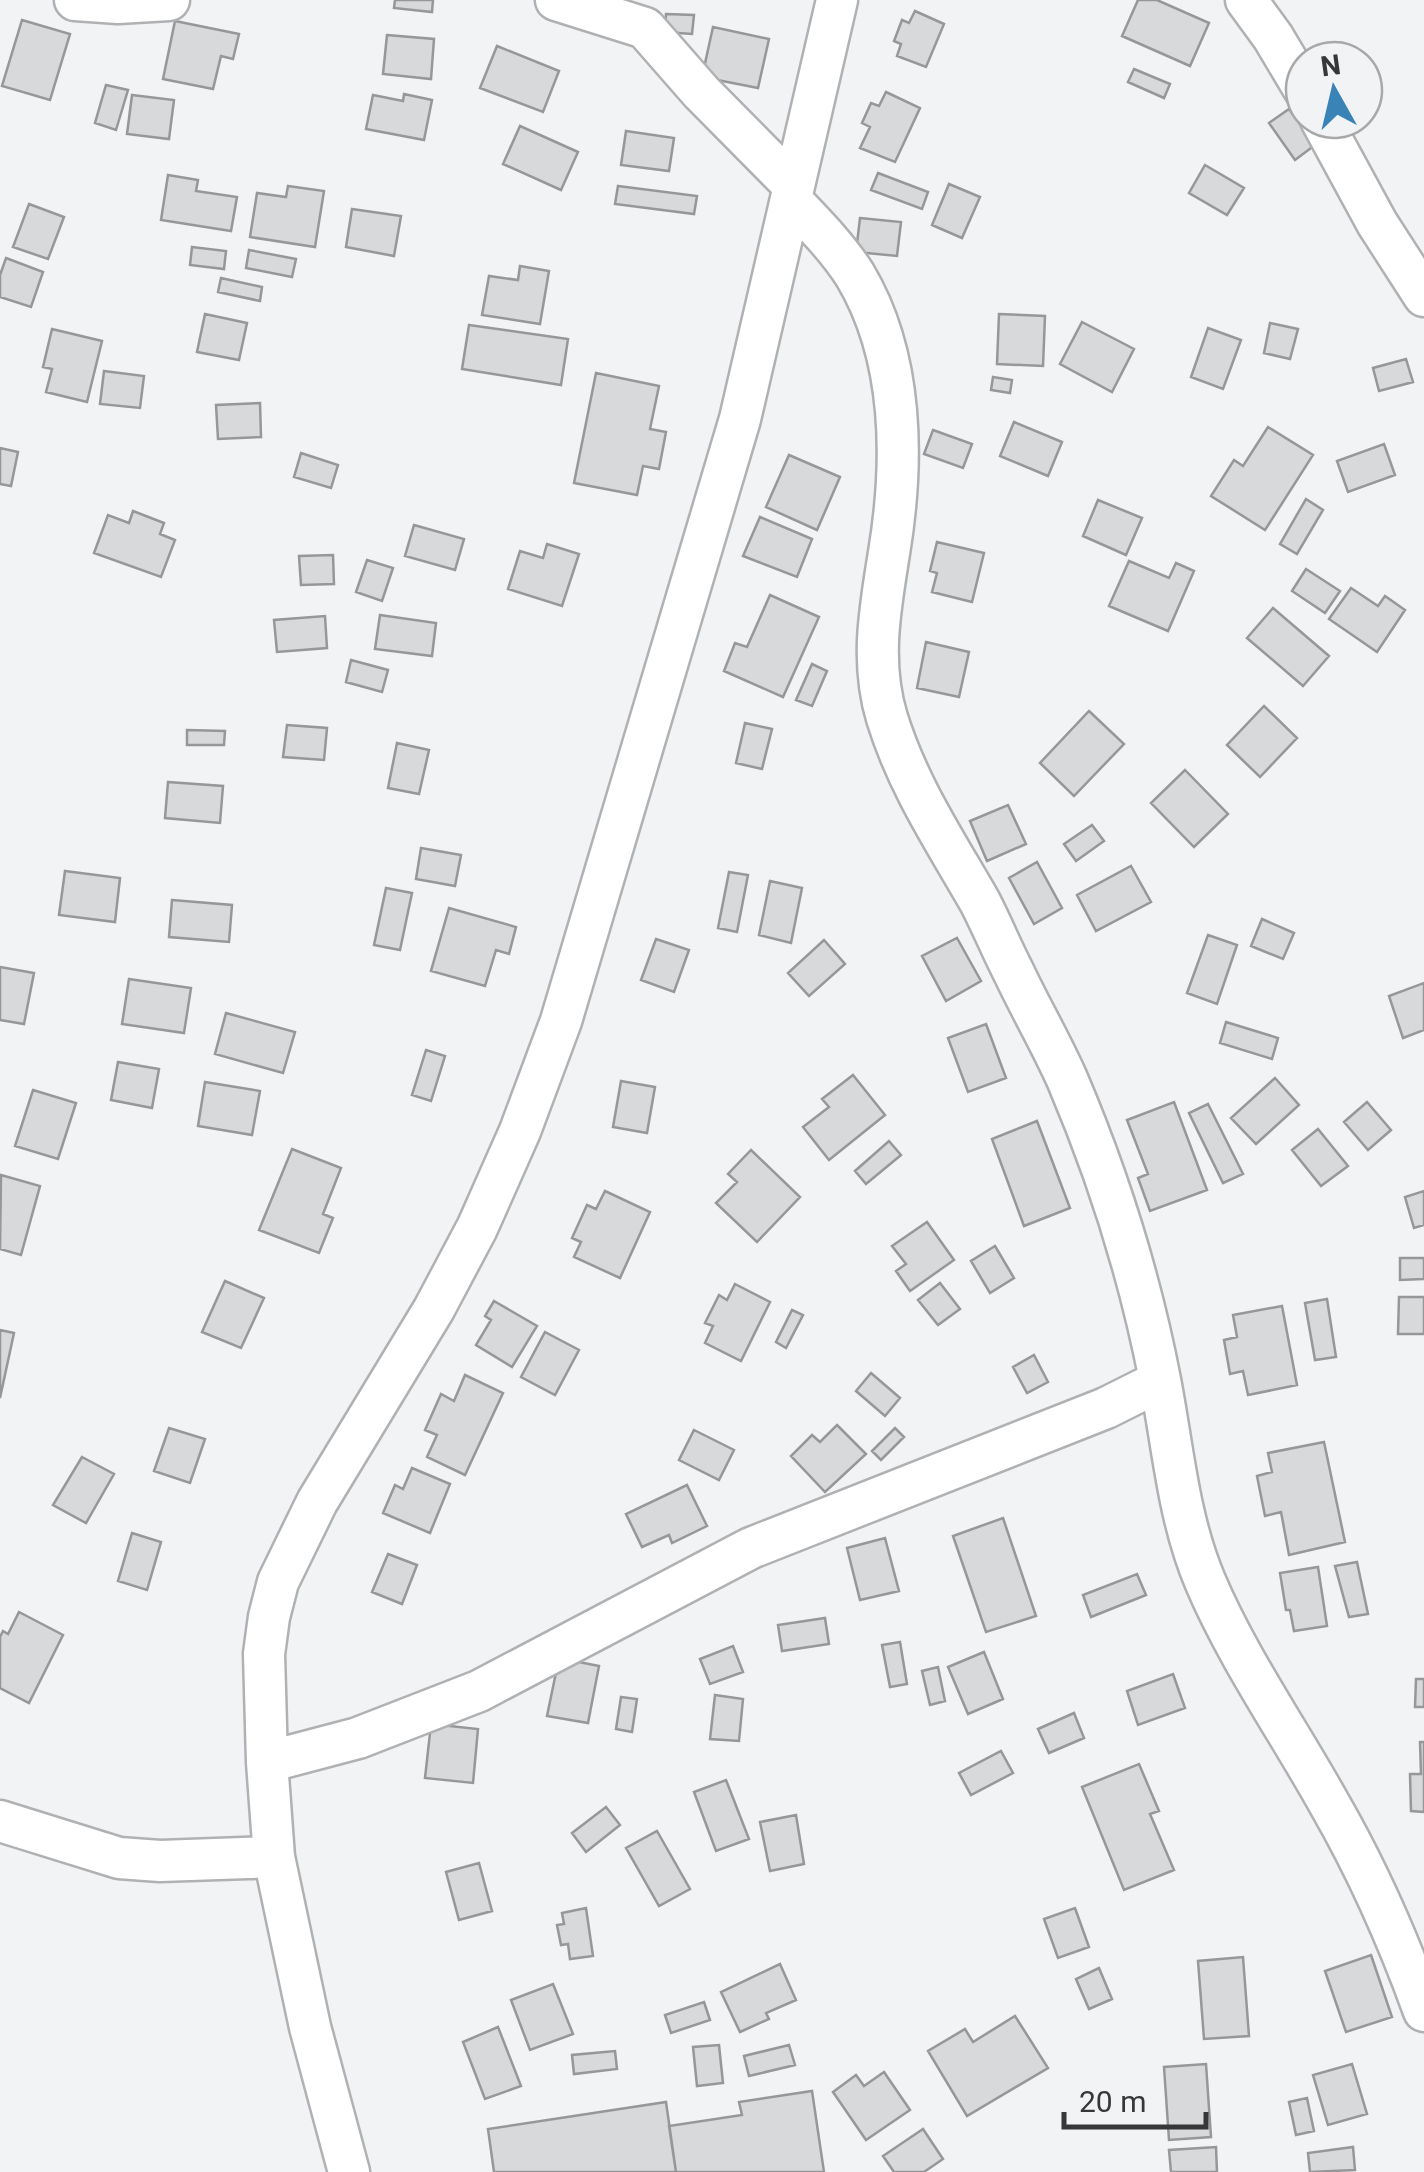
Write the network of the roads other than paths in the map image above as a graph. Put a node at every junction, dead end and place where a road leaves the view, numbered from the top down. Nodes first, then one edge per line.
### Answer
1 (75, 0) edge
2 (169, 0) edge
3 (556, 0) edge
4 (837, 0) edge
5 (1246, 0) edge
6 (640, 14) edge
7 (1284, 58) edge
8 (1332, 140) edge
9 (792, 193) junction
10 (1424, 296) edge
11 (1160, 1381) junction
12 (267, 1762) junction
13 (0, 1822) edge
14 (274, 1857) junction
15 (1424, 2011) edge
16 (348, 2172) edge

1 - 2 street
3 - 6 street
4 - 9 street
5 - 7 street
6 - 9 street
8 - 10 street
9 - 11 street
9 - 12 street
11 - 12 street
11 - 15 street
12 - 14 street
13 - 14 street
14 - 16 street

